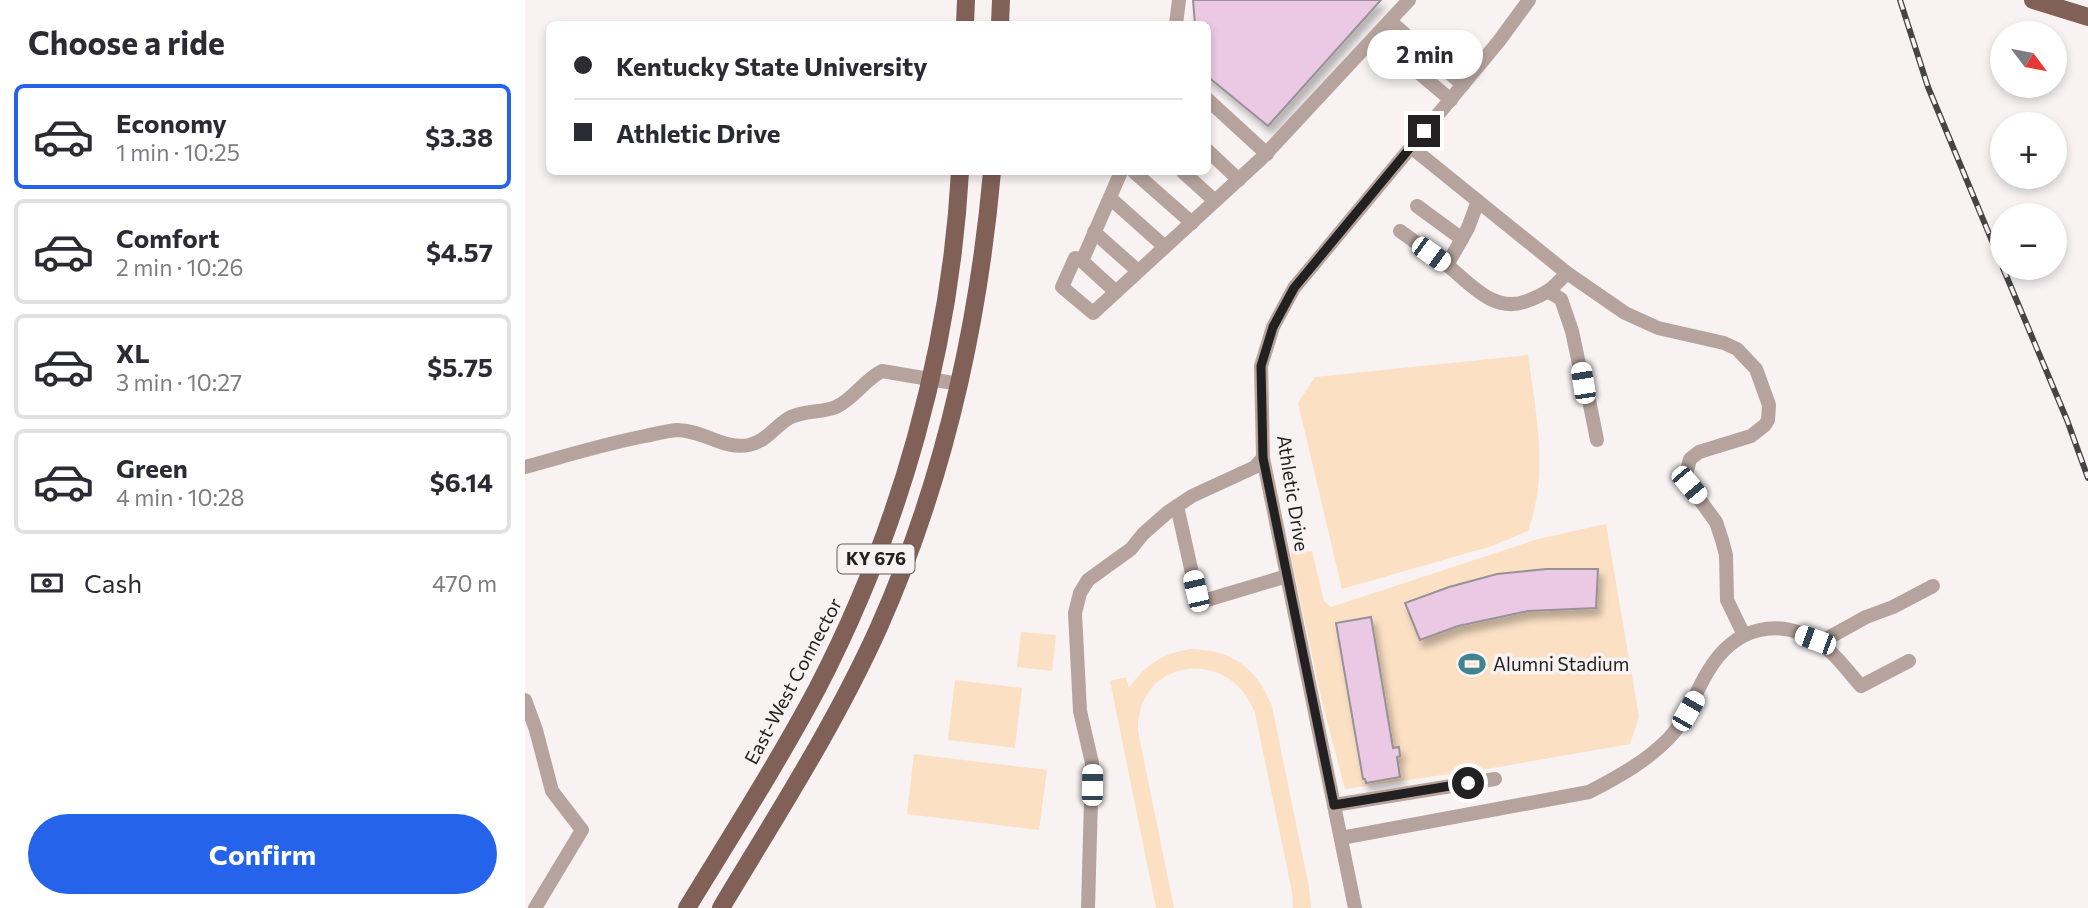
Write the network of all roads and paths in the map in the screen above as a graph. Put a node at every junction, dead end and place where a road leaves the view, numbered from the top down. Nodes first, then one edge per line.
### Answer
1 (966, 0) edge
2 (1001, 0) edge
3 (1179, 0) edge
4 (1409, 0) edge
5 (1529, 0) edge
6 (2033, 0) edge
7 (2088, 17) edge
8 (965, 21) edge
9 (1000, 21) edge
10 (1176, 21) edge
11 (1390, 21) junction
12 (1376, 37) junction
13 (1463, 85) junction
14 (1451, 100) junction
15 (1211, 103) edge
16 (1411, 147) junction
17 (1211, 154) edge
18 (1267, 154) junction
19 (960, 175) edge
20 (992, 175) edge
21 (1120, 175) edge
22 (1137, 175) edge
23 (1186, 175) edge
24 (1239, 180) junction
25 (1109, 198) junction
26 (1215, 201) junction
27 (1478, 201) junction
28 (1417, 206) dead end
29 (1192, 223) junction
30 (1400, 231) dead end
31 (1094, 232) junction
32 (1462, 239) junction
33 (1165, 247) junction
34 (1082, 261) junction
35 (1447, 265) junction
36 (1138, 271) junction
37 (1567, 273) junction
38 (1116, 292) junction
39 (1549, 292) junction
40 (931, 378) junction
41 (959, 384) junction
42 (1597, 440) dead end
43 (1263, 458) junction
44 (525, 467) edge
45 (1177, 506) junction
46 (1287, 576) junction
47 (1933, 586) dead end
48 (1744, 635) junction
49 (1819, 643) junction
50 (1909, 661) dead end
51 (525, 700) edge
52 (1495, 779) dead end
53 (1334, 805) junction
54 (1341, 838) junction
55 (535, 908) edge
56 (687, 908) edge
57 (720, 908) edge
58 (1088, 908) edge
59 (1355, 908) edge

1 - 8 main road
2 - 9 main road
3 - 10 street
4 - 11 street
5 - 13 street, Athletic Drive
6 - 7 main road
11 - 12 street
11 - 13 street
12 - 14 street
12 - 18 street
13 - 14 street, Athletic Drive
14 - 16 street, Athletic Drive
15 - 18 street
16 - 27 street
16 - 43 street, Athletic Drive
17 - 24 street
18 - 24 street
19 - 40 main road, East-West Connector / KY 676
20 - 41 main road, KY 676
21 - 25 street
22 - 29 street
23 - 26 street
24 - 26 street
25 - 31 street
25 - 33 street
26 - 29 street
27 - 32 street
27 - 37 street
28 - 32 street
29 - 33 street
30 - 35 street
31 - 34 street
31 - 36 street
32 - 35 street
33 - 36 street
34 - 38 street
34 - 38 street
35 - 39 street
36 - 38 street
37 - 39 street
37 - 48 street
39 - 42 street
40 - 41 street
40 - 44 street
40 - 56 main road, East-West Connector / KY 676
41 - 57 main road, KY 676
43 - 45 street
43 - 46 street, Athletic Drive
45 - 46 street
45 - 58 street
46 - 53 street, Athletic Drive
47 - 49 street
48 - 49 street
48 - 54 street
49 - 50 street
51 - 55 street
52 - 53 street
53 - 54 street, Athletic Drive
54 - 59 street, Athletic Drive

